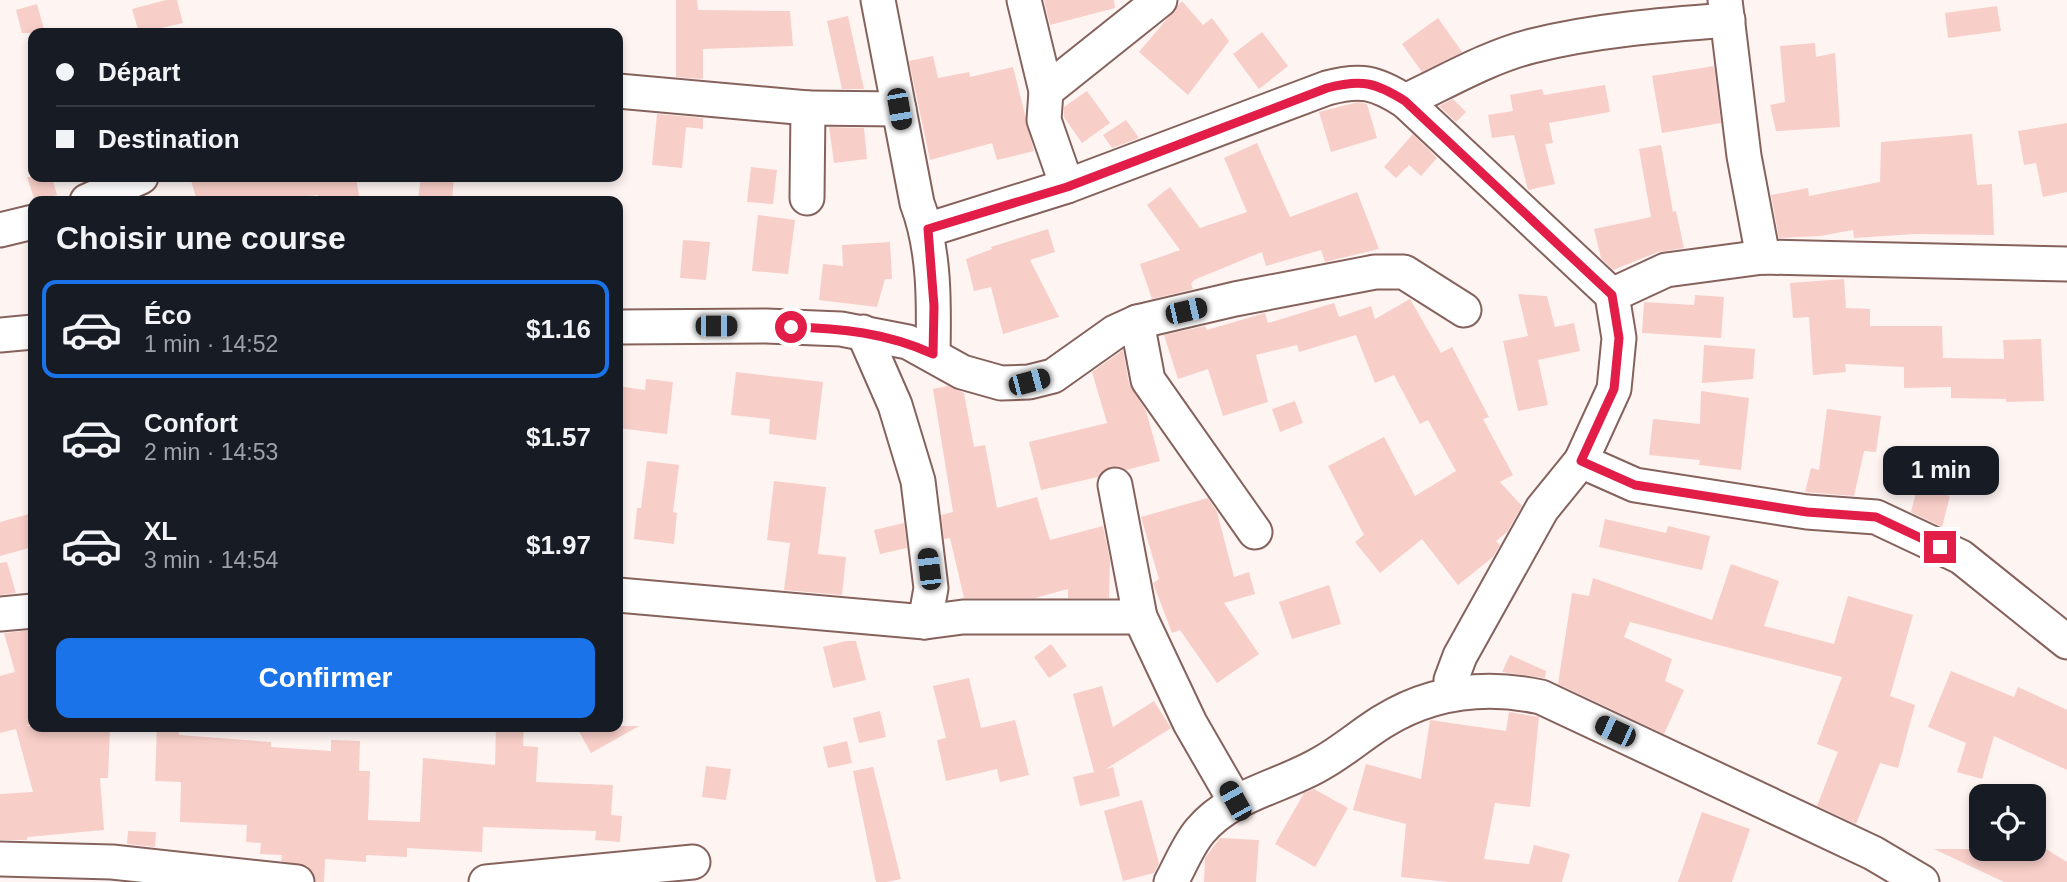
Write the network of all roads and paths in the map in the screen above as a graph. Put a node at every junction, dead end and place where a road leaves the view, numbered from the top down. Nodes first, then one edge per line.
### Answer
1 (878, 0) edge
2 (1024, 0) edge
3 (1160, 0) edge
4 (1727, 10) edge
5 (623, 91) edge
6 (1046, 91) junction
7 (1405, 101) junction
8 (808, 108) junction
9 (899, 109) junction
10 (130, 182) edge
11 (1067, 187) junction
12 (98, 196) edge
13 (807, 198) dead end
14 (28, 223) edge
15 (928, 229) junction
16 (0, 230) edge
17 (1763, 257) junction
18 (2067, 264) edge
19 (1612, 295) junction
20 (1464, 310) dead end
21 (1137, 323) junction
22 (623, 327) edge
23 (28, 332) edge
24 (863, 332) junction
25 (0, 335) edge
26 (933, 354) junction
27 (1581, 461) junction
28 (1115, 485) dead end
29 (1255, 532) dead end
30 (623, 595) edge
31 (28, 611) edge
32 (0, 614) edge
33 (1140, 617) junction
34 (925, 622) junction
35 (2067, 642) edge
36 (1455, 692) junction
37 (1235, 801) junction
38 (0, 859) edge
39 (693, 862) dead end
40 (297, 882) edge
41 (486, 882) edge
42 (1171, 882) edge
43 (1922, 882) edge

1 - 9 street
2 - 6 street
3 - 6 street
4 - 7 street
4 - 17 street
5 - 8 street
6 - 11 street
7 - 11 street
7 - 19 street
8 - 9 street
8 - 13 street
9 - 15 street
10 - 12 street
11 - 15 street
14 - 16 street
15 - 26 street
17 - 18 street
17 - 19 street
19 - 27 street
20 - 21 street
21 - 26 street
21 - 29 street
22 - 24 street
23 - 25 street
24 - 26 street
24 - 34 street
27 - 35 street
27 - 36 street
28 - 33 street
30 - 34 street
31 - 32 street
33 - 34 street
33 - 37 street
36 - 37 street
36 - 43 street
37 - 42 street
38 - 40 street
39 - 41 street

